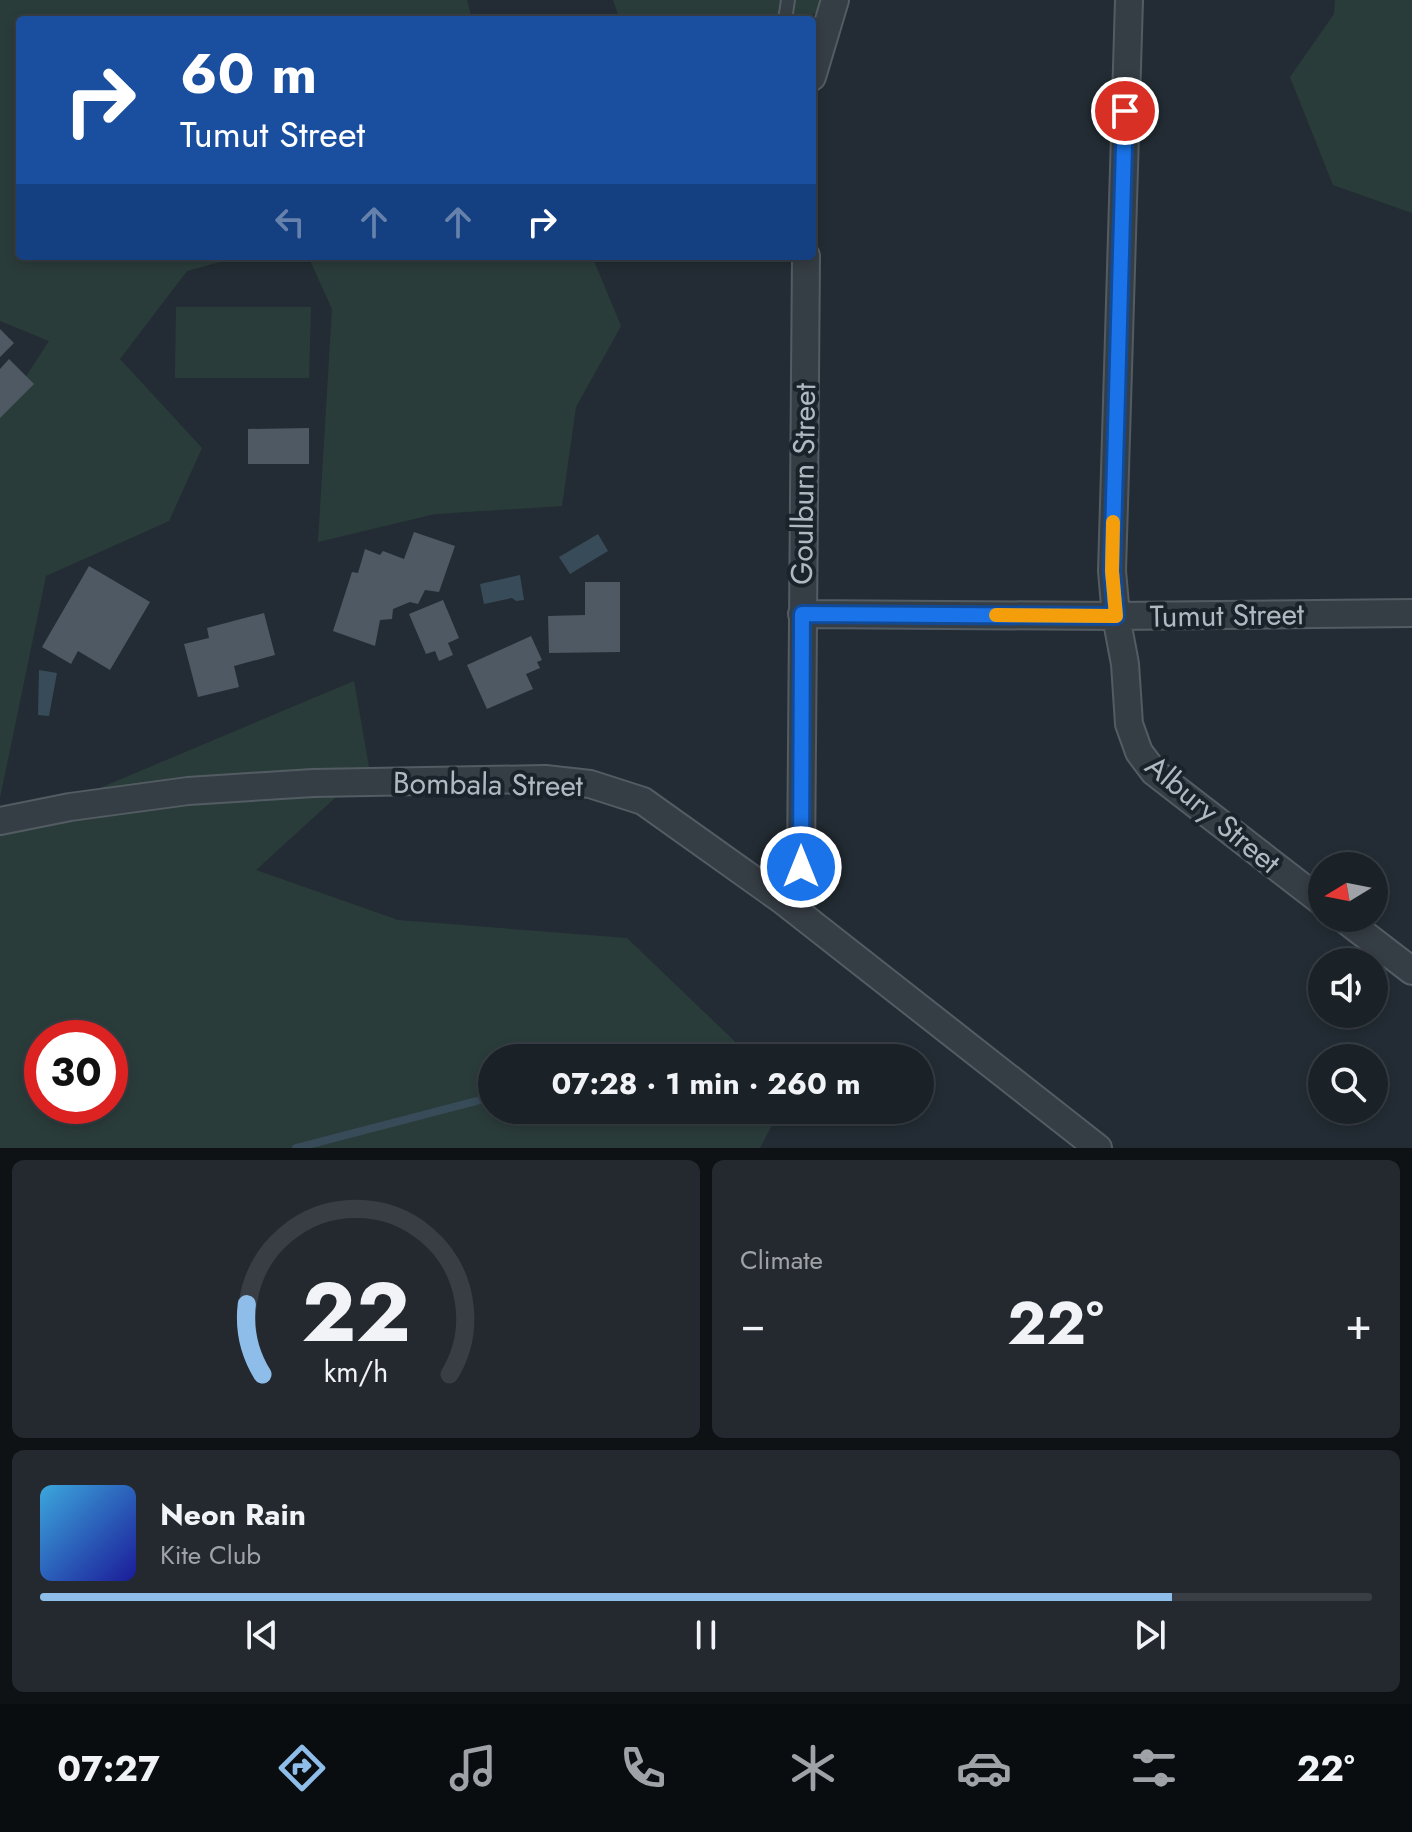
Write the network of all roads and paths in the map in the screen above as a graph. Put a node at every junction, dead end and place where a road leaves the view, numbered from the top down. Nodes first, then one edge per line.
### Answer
1 (835, 0) edge
2 (1129, 0) edge
3 (816, 64) edge
4 (806, 260) edge
5 (1412, 613) edge
6 (802, 614) junction
7 (1116, 616) junction
8 (0, 821) edge
9 (1308, 891) edge
10 (782, 900) junction
11 (1361, 932) edge
12 (1412, 971) edge
13 (1098, 1148) edge

1 - 3 street
2 - 7 street, Albury Street
4 - 6 street, Goulburn Street
5 - 7 street, Tumut Street
6 - 7 street, Tumut Street
6 - 10 street, Goulburn Street
7 - 9 street, Albury Street
8 - 10 street, Bombala Street
10 - 13 street, Bombala Street
11 - 12 street

